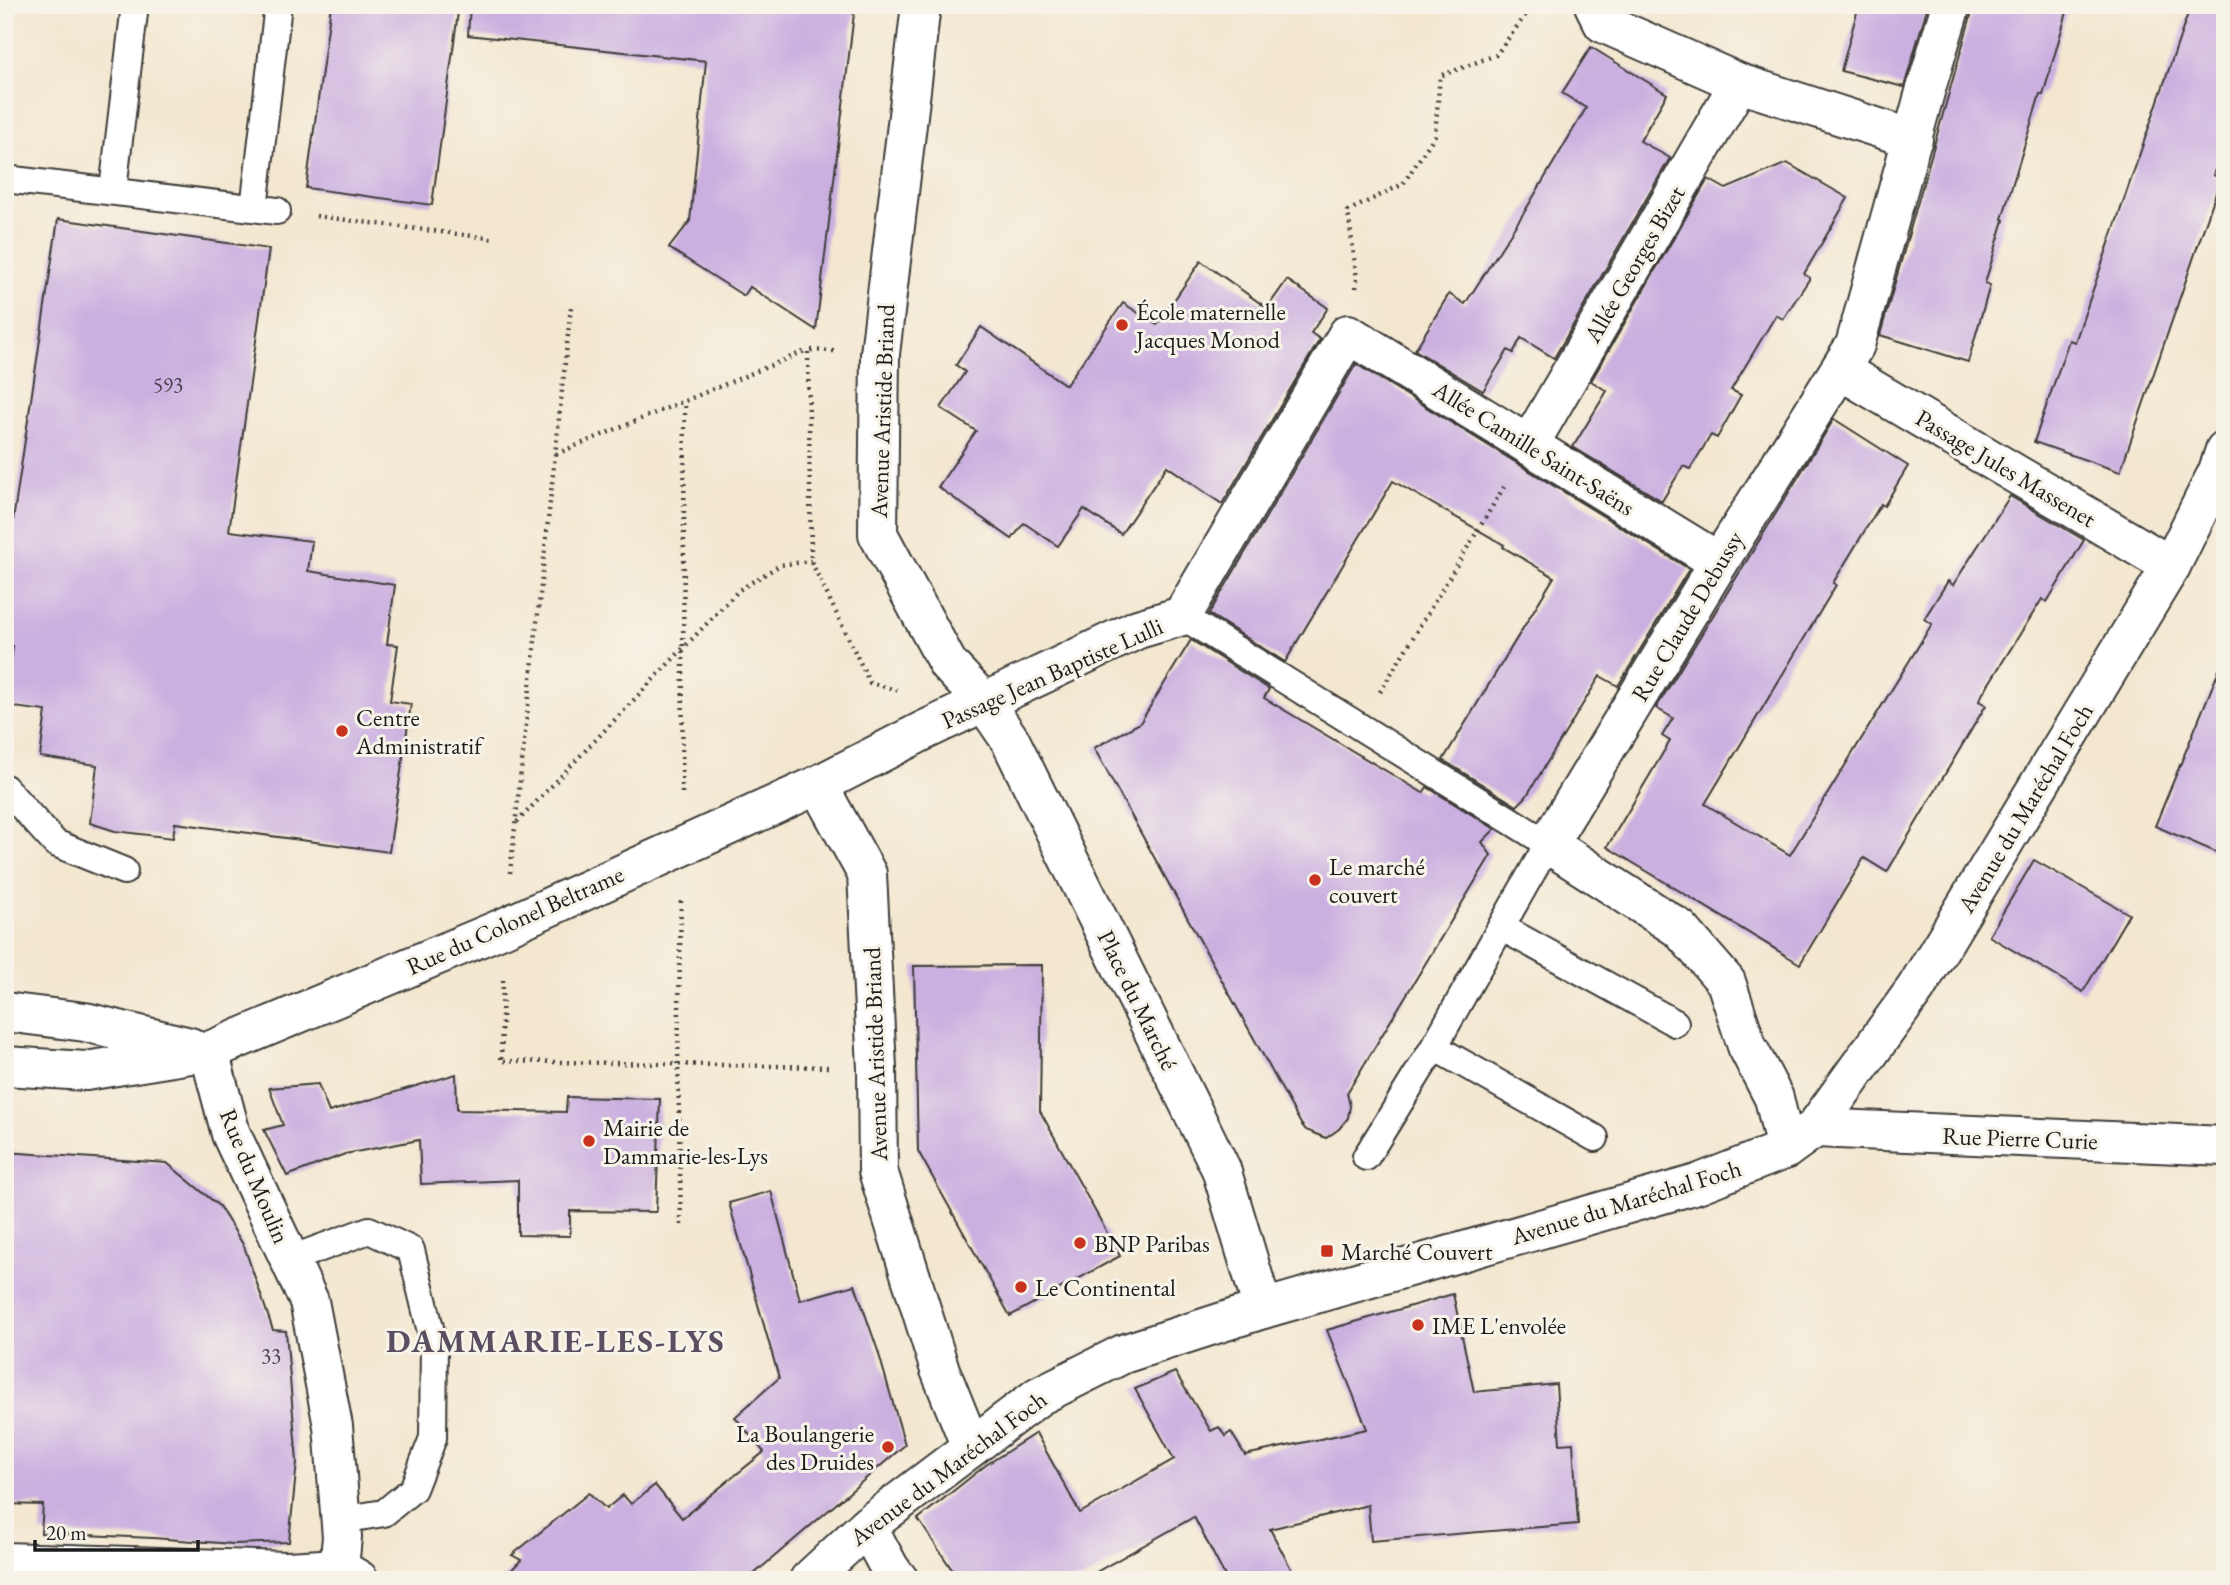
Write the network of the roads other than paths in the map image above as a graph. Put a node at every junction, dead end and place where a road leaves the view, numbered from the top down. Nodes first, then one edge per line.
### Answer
1 (135, 5) edge
2 (278, 5) edge
3 (921, 5) edge
4 (1594, 5) edge
5 (1951, 5) edge
6 (1739, 83) junction
7 (1913, 139) junction
8 (5, 179) edge
9 (113, 190) junction
10 (1349, 334) joint
11 (1840, 370) junction
12 (1529, 445) junction
13 (2225, 450) edge
14 (1719, 562) junction
15 (2171, 566) junction
16 (1182, 616) junction
17 (984, 702) junction
18 (818, 785) junction
19 (5, 788) edge
20 (1548, 844) junction
21 (124, 871) dead end
22 (1501, 927) junction
23 (5, 1012) edge
24 (1675, 1023) dead end
25 (1434, 1047) junction
26 (209, 1051) junction
27 (5, 1066) edge
28 (1595, 1138) dead end
29 (1800, 1139) junction
30 (2225, 1146) edge
31 (1366, 1157) dead end
32 (291, 1259) junction
33 (1263, 1309) junction
34 (971, 1447) junction
35 (341, 1520) junction
36 (867, 1526) junction
37 (5, 1562) edge
38 (349, 1574) edge
39 (281, 1576) edge
40 (809, 1580) edge
41 (899, 1580) edge

1 - 9 lane
2 - 9 lane
3 - 17 street, Avenue Aristide Briand
4 - 6 street
5 - 7 street, Rue Claude Debussy
6 - 7 street
6 - 12 street, Allée Georges Bizet
7 - 11 street, Rue Claude Debussy
8 - 9 lane
10 - 12 street, Allée Camille Saint-Saëns
10 - 16 street, Passage Jean Baptiste Lulli
11 - 14 street, Rue Claude Debussy
11 - 15 street, Passage Jules Massenet
12 - 14 street, Allée Camille Saint-Saëns
13 - 15 street, Avenue du Maréchal Foch
14 - 20 street, Rue Claude Debussy
15 - 29 street, Avenue du Maréchal Foch
16 - 17 street, Passage Jean Baptiste Lulli
16 - 20 lane
17 - 18 street, Passage Jean Baptiste Lulli
17 - 33 street, Place du Marché
18 - 26 street, Rue du Colonel Beltrame
18 - 34 street, Avenue Aristide Briand
19 - 21 lane
20 - 22 lane
20 - 29 street
22 - 24 lane
22 - 25 lane
23 - 26 street
25 - 28 lane
25 - 31 lane
26 - 27 street
26 - 32 street, Rue du Moulin
29 - 30 street, Rue Pierre Curie
29 - 33 street, Avenue du Maréchal Foch
32 - 35 street, Rue du Moulin
32 - 35 lane
33 - 34 street, Avenue du Maréchal Foch
34 - 36 street, Avenue du Maréchal Foch
35 - 38 street, Rue du Moulin
36 - 40 street, Avenue du Maréchal Foch
36 - 41 street
37 - 39 street
38 - 39 street

